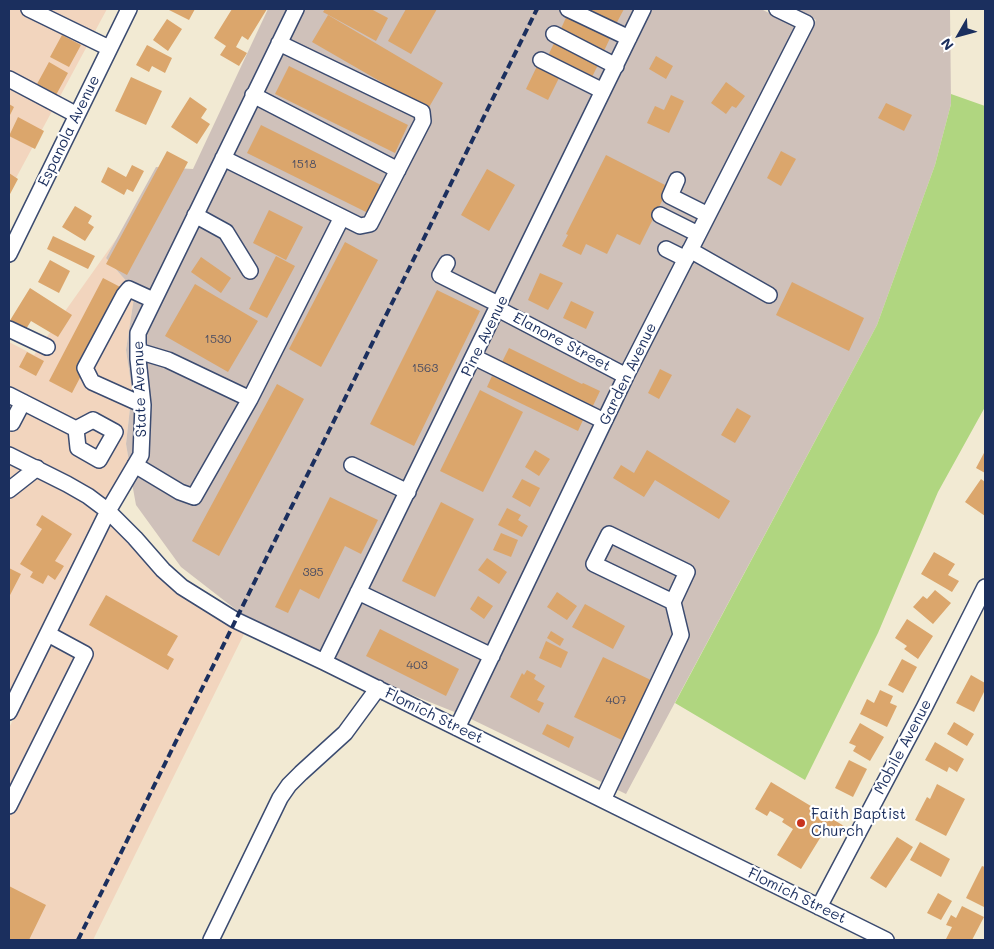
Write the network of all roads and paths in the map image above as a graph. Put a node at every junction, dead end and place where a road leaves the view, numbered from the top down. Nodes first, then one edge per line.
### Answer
1 (29, 9) edge
2 (129, 9) edge
3 (296, 9) edge
4 (568, 9) edge
5 (642, 9) edge
6 (777, 9) edge
7 (554, 34) dead end
8 (629, 38) junction
9 (279, 42) junction
10 (109, 48) junction
11 (540, 60) dead end
12 (616, 66) junction
13 (9, 79) edge
14 (603, 92) junction
15 (253, 95) junction
16 (77, 116) junction
17 (223, 158) junction
18 (398, 170) junction
19 (677, 180) dead end
20 (195, 215) junction
21 (660, 215) dead end
22 (708, 215) junction
23 (342, 217) junction
24 (698, 234) junction
25 (673, 237) junction
26 (9, 254) edge
27 (688, 255) junction
28 (447, 263) dead end
29 (250, 271) dead end
30 (769, 294) dead end
31 (154, 300) junction
32 (499, 307) junction
33 (9, 329) edge
34 (48, 347) dead end
35 (138, 351) junction
36 (474, 357) junction
37 (626, 376) junction
38 (9, 395) edge
39 (250, 398) junction
40 (23, 402) junction
41 (142, 406) junction
42 (604, 421) junction
43 (12, 423) dead end
44 (76, 429) dead end
45 (9, 455) edge
46 (135, 465) junction
47 (352, 465) dead end
48 (37, 468) junction
49 (9, 490) edge
50 (408, 492) junction
51 (108, 512) junction
52 (985, 587) edge
53 (358, 592) junction
54 (673, 602) junction
55 (48, 634) junction
56 (492, 656) junction
57 (324, 662) junction
58 (378, 688) junction
59 (13, 692) edge
60 (9, 712) edge
61 (457, 728) junction
62 (602, 800) junction
63 (9, 806) edge
64 (819, 906) junction
65 (211, 940) edge
66 (886, 940) edge

1 - 10 street
2 - 10 street, Espanola Avenue
3 - 9 street, State Avenue
4 - 8 street
5 - 8 street, Pine Avenue
6 - 22 street, Garden Avenue
7 - 12 street
8 - 12 street, Pine Avenue
9 - 15 street, State Avenue
9 - 18 street
10 - 16 street, Espanola Avenue
11 - 14 street
12 - 14 street, Pine Avenue
13 - 16 street
14 - 32 street, Pine Avenue
15 - 17 street, State Avenue
15 - 18 street
16 - 26 street, Espanola Avenue
17 - 20 street, State Avenue
17 - 23 street
18 - 23 street
19 - 22 street
20 - 29 street
20 - 31 street, State Avenue
21 - 25 street
22 - 24 street, Garden Avenue
23 - 39 street
24 - 25 street
24 - 27 street, Garden Avenue
25 - 27 street
27 - 30 street
27 - 37 street, Garden Avenue
28 - 32 street, Elanore Street
31 - 35 street, State Avenue
31 - 41 street
32 - 36 street, Pine Avenue
32 - 37 street, Elanore Street
33 - 34 street
35 - 39 street
35 - 41 street, State Avenue
36 - 42 street
36 - 50 street, Pine Avenue
37 - 42 street, Garden Avenue
38 - 40 street
39 - 46 street
40 - 43 street
40 - 44 street
41 - 46 street, State Avenue
42 - 56 street, Garden Avenue
45 - 48 street, Flomich Street
46 - 51 street, State Avenue
47 - 50 street
48 - 49 street
48 - 51 street, Flomich Street
50 - 53 street, Pine Avenue
51 - 55 street, State Avenue
51 - 57 street, Flomich Street
52 - 64 street, Mobile Avenue
53 - 56 street
53 - 57 street, Pine Avenue
54 - 54 street
54 - 62 street
55 - 59 street, State Avenue
55 - 63 street
56 - 61 street, Garden Avenue
57 - 58 street, Flomich Street
58 - 61 street, Flomich Street
58 - 65 street
59 - 60 street, State Avenue
61 - 62 street, Flomich Street
62 - 64 street, Flomich Street
64 - 66 street, Flomich Street

